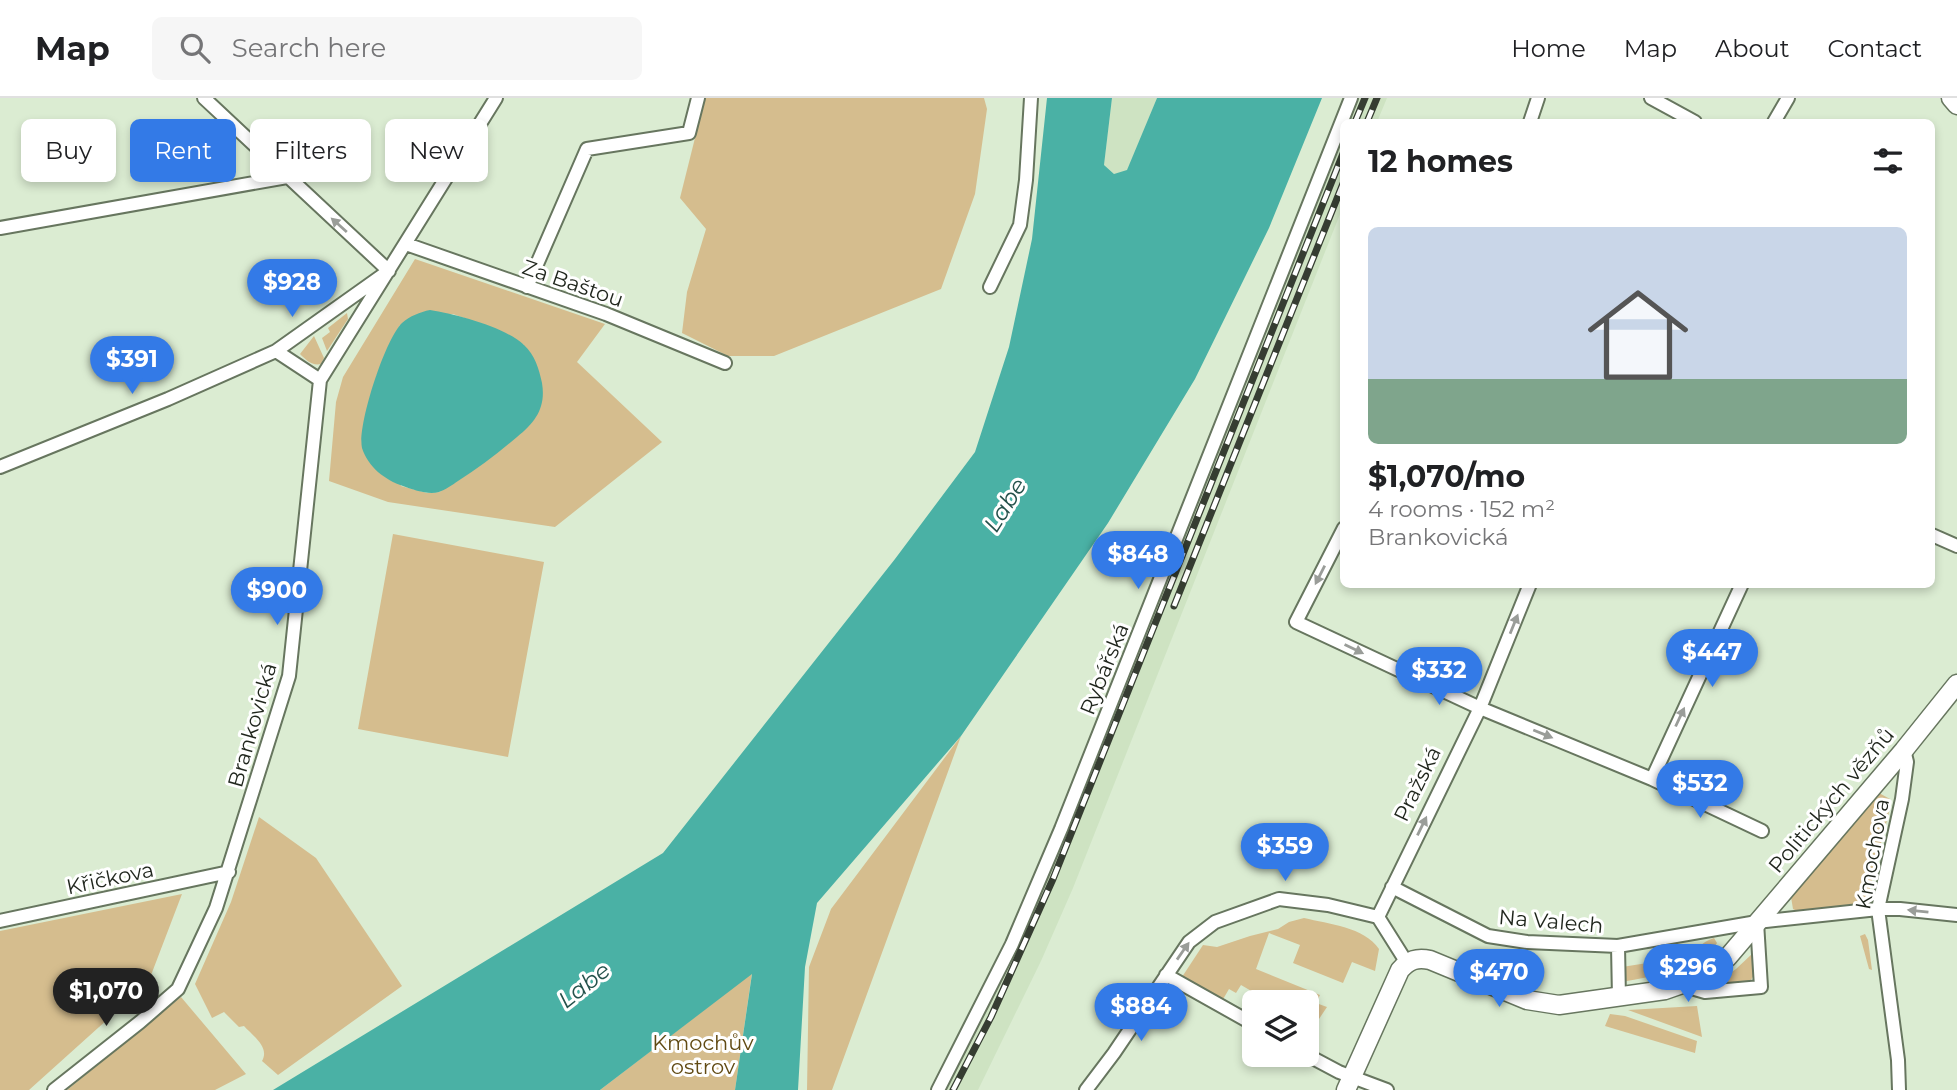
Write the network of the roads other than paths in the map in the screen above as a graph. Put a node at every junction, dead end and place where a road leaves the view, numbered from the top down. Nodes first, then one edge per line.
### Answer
1 (204, 98) edge
2 (496, 98) edge
3 (698, 98) edge
4 (1031, 98) edge
5 (1351, 98) edge
6 (1538, 98) edge
7 (1651, 98) edge
8 (1788, 98) edge
9 (1951, 98) edge
10 (1957, 105) edge
11 (1343, 119) edge
12 (1531, 119) edge
13 (1690, 119) edge
14 (1776, 119) edge
15 (1340, 126) edge
16 (250, 142) edge
17 (259, 182) edge
18 (292, 182) edge
19 (0, 228) edge
20 (406, 244) junction
21 (390, 271) junction
22 (527, 287) junction
23 (990, 287) dead end
24 (276, 351) junction
25 (725, 363) dead end
26 (320, 380) junction
27 (0, 467) edge
28 (1340, 536) edge
29 (1935, 536) edge
30 (1957, 546) edge
31 (1528, 588) edge
32 (1740, 588) edge
33 (1957, 677) edge
34 (1957, 684) edge
35 (1939, 705) junction
36 (1480, 708) junction
37 (1904, 750) junction
38 (1652, 779) junction
39 (1762, 831) dead end
40 (229, 872) junction
41 (1392, 887) junction
42 (1878, 909) junction
43 (1957, 915) edge
44 (1378, 917) junction
45 (0, 921) edge
46 (1757, 922) junction
47 (1618, 946) junction
48 (1407, 963) junction
49 (1166, 975) junction
50 (1681, 985) junction
51 (1619, 998) junction
52 (1242, 1018) edge
53 (1319, 1063) edge
54 (1349, 1084) edge
55 (1385, 1089) edge
56 (54, 1090) edge
57 (938, 1090) edge
58 (1086, 1090) edge
59 (1899, 1090) edge

1 - 16 street
2 - 20 street, Brankovická
3 - 22 street
4 - 23 street
5 - 11 street, Rybářská
6 - 12 street
7 - 13 street
8 - 14 street
9 - 10 street
15 - 57 street, Rybářská
17 - 19 street
21 -> 18 street
20 - 21 street, Brankovická
20 - 22 street, Za Baštou
21 - 24 street
21 - 26 street, Brankovická
22 - 25 street, Za Baštou
24 - 26 street
24 - 27 street
26 - 40 street, Brankovická
28 -> 36 street
29 - 30 street
36 -> 31 street, Pražská
38 -> 32 street
33 - 35 street, Politických vězňů
34 - 35 street, Politických vězňů
35 - 37 street, Politických vězňů
36 -> 38 street
41 -> 36 street, Pražská
37 - 42 street, Kmochova
37 - 46 street, Politických vězňů
38 - 39 street
40 - 45 street, Křičkova
40 - 56 street, Brankovická
41 - 44 street, Pražská
41 - 47 street, Na Valech
43 -> 42 street
42 - 46 street
42 - 59 street, Kmochova
44 - 48 street
49 -> 44 street
46 - 47 street, Na Valech
46 - 50 street, Politických vězňů
46 - 50 street, Politických vězňů
47 - 51 street
48 - 51 street, Politických vězňů
48 - 54 street
49 - 52 street
49 - 58 street
50 - 51 street, Politických vězňů
53 - 54 street
54 - 55 street

